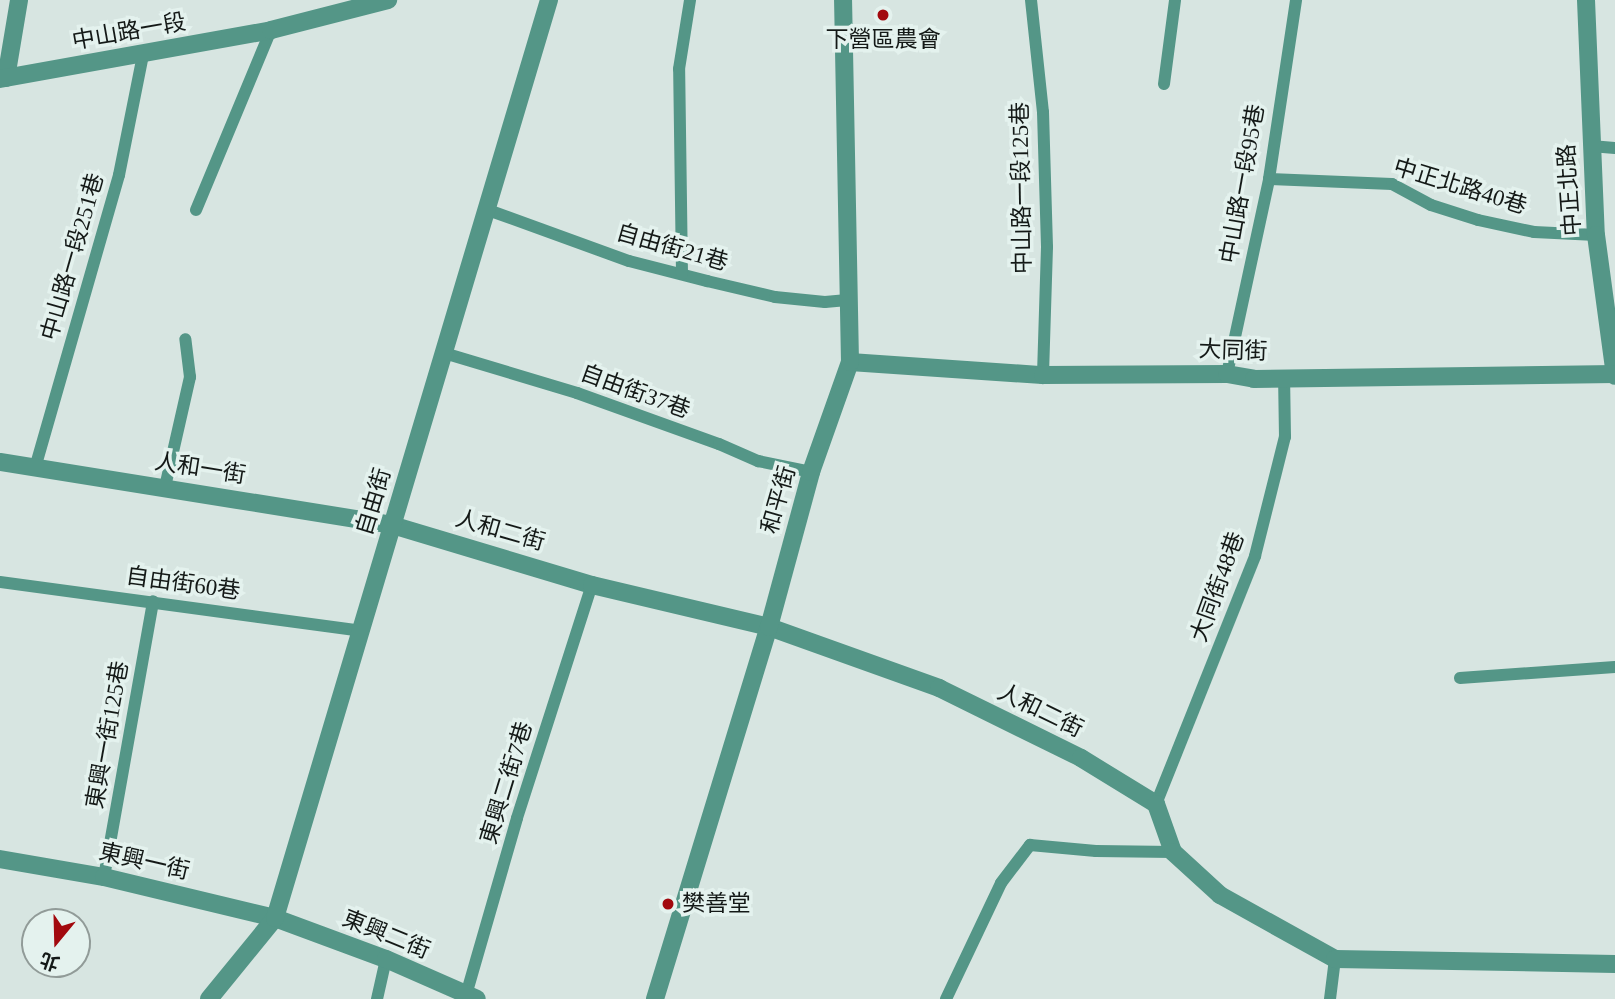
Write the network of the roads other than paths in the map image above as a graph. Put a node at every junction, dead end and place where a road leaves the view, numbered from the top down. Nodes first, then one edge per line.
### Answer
1 (19, 0) edge
2 (388, 0) edge
3 (550, 0) edge
4 (690, 0) edge
5 (843, 0) edge
6 (1031, 0) edge
7 (1175, 0) edge
8 (1296, 0) edge
9 (1586, 0) edge
10 (271, 30) junction
11 (143, 55) junction
12 (3, 79) edge
13 (1164, 84) dead end
14 (1591, 146) junction
15 (1615, 148) edge
16 (1269, 179) junction
17 (196, 210) dead end
18 (488, 210) junction
19 (1596, 235) junction
20 (682, 274) junction
21 (850, 300) junction
22 (185, 339) dead end
23 (444, 353) junction
24 (850, 362) junction
25 (1227, 374) junction
26 (1043, 375) junction
27 (1615, 375) edge
28 (1284, 376) junction
29 (0, 462) edge
30 (35, 468) junction
31 (811, 472) junction
32 (165, 487) junction
33 (392, 525) junction
34 (0, 582) edge
35 (592, 585) junction
36 (153, 601) junction
37 (769, 627) junction
38 (361, 631) junction
39 (1615, 667) edge
40 (1460, 678) dead end
41 (1156, 804) junction
42 (1173, 852) junction
43 (0, 859) edge
44 (104, 877) junction
45 (275, 918) junction
46 (386, 959) junction
47 (1335, 959) junction
48 (1615, 964) edge
49 (471, 997) edge
50 (209, 999) edge
51 (377, 999) edge
52 (656, 999) edge
53 (946, 999) edge
54 (1330, 999) edge

1 - 12 street
2 - 10 street, 中山路一段
3 - 18 street, 自由街
4 - 20 lane
5 - 21 street, 和平街
6 - 26 lane, 中山路一段125巷
7 - 13 lane
8 - 16 lane, 中山路一段95巷
9 - 14 street, 中正北路
10 - 11 street, 中山路一段
10 - 17 lane
11 - 12 street, 中山路一段
11 - 30 lane, 中山路一段251巷
14 - 15 lane
14 - 19 street, 中正北路
16 - 19 lane, 中正北路40巷
16 - 25 lane, 中山路一段95巷
18 - 20 lane, 自由街21巷
18 - 23 street, 自由街
19 - 27 street, 中正北路
20 - 21 lane, 自由街21巷
21 - 24 street, 和平街
22 - 32 lane
23 - 31 lane, 自由街37巷
23 - 33 street, 自由街
24 - 26 street, 大同街
24 - 31 street, 和平街
25 - 26 street, 大同街
25 - 28 street, 大同街
27 - 28 street, 大同街
28 - 41 lane, 大同街48巷
29 - 30 street, 人和一街
30 - 32 street, 人和一街
31 - 37 street, 和平街
32 - 33 street, 人和一街
33 - 35 street, 人和二街
33 - 38 street, 自由街
34 - 36 lane, 自由街60巷
35 - 37 street, 人和二街
35 - 49 lane, 東興二街7巷
36 - 38 lane, 自由街60巷
36 - 44 lane, 東興一街125巷
37 - 41 street, 人和二街
37 - 52 street, 和平街
38 - 45 street, 自由街
39 - 40 lane
41 - 42 street
42 - 47 street
42 - 53 lane
43 - 44 street, 東興一街
44 - 45 street, 東興一街
45 - 46 street, 東興二街
45 - 50 street, 自由街
46 - 49 street, 東興二街
46 - 51 lane
47 - 48 street
47 - 54 lane

